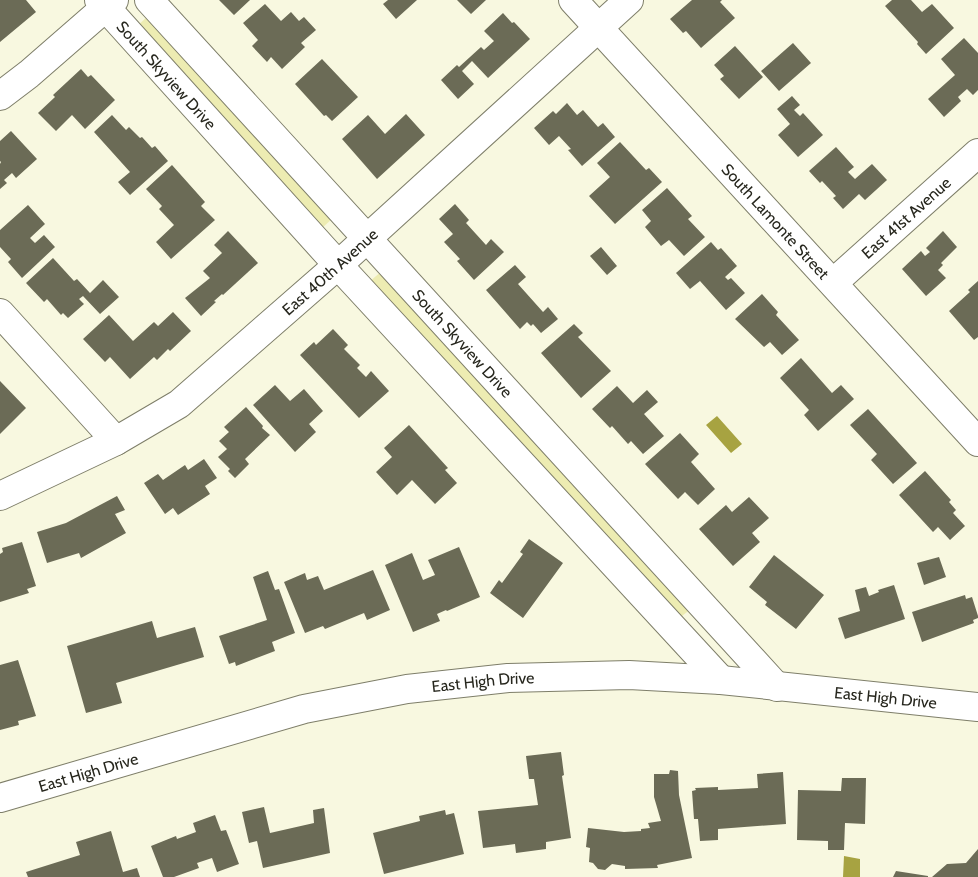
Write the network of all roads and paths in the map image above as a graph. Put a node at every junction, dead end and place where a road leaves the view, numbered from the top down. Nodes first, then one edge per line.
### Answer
1 (149, 0) edge
2 (573, 0) edge
3 (629, 0) edge
4 (106, 2) edge
5 (598, 27) junction
6 (0, 96) edge
7 (978, 153) edge
8 (367, 238) junction
9 (338, 265) junction
10 (833, 283) junction
11 (0, 313) edge
12 (116, 441) junction
13 (978, 442) edge
14 (0, 496) edge
15 (721, 680) junction
16 (777, 687) junction
17 (978, 707) edge
18 (0, 798) edge

1 - 8 street, South Skyview Drive
2 - 5 street, South Lamonte Street
3 - 5 street, East 40th Avenue
4 - 6 street
4 - 9 street, South Skyview Drive
5 - 8 street, East 40th Avenue
5 - 10 street, South Lamonte Street
7 - 10 street, East 41st Avenue
8 - 9 street, East 40th Avenue
8 - 16 street, South Skyview Drive
9 - 12 street, East 40th Avenue
9 - 15 street, South Skyview Drive
10 - 13 street, South Lamonte Street
11 - 12 street
12 - 14 street, East 40th Avenue
15 - 16 street, East High Drive
15 - 18 street, East High Drive
16 - 17 street, East High Drive

